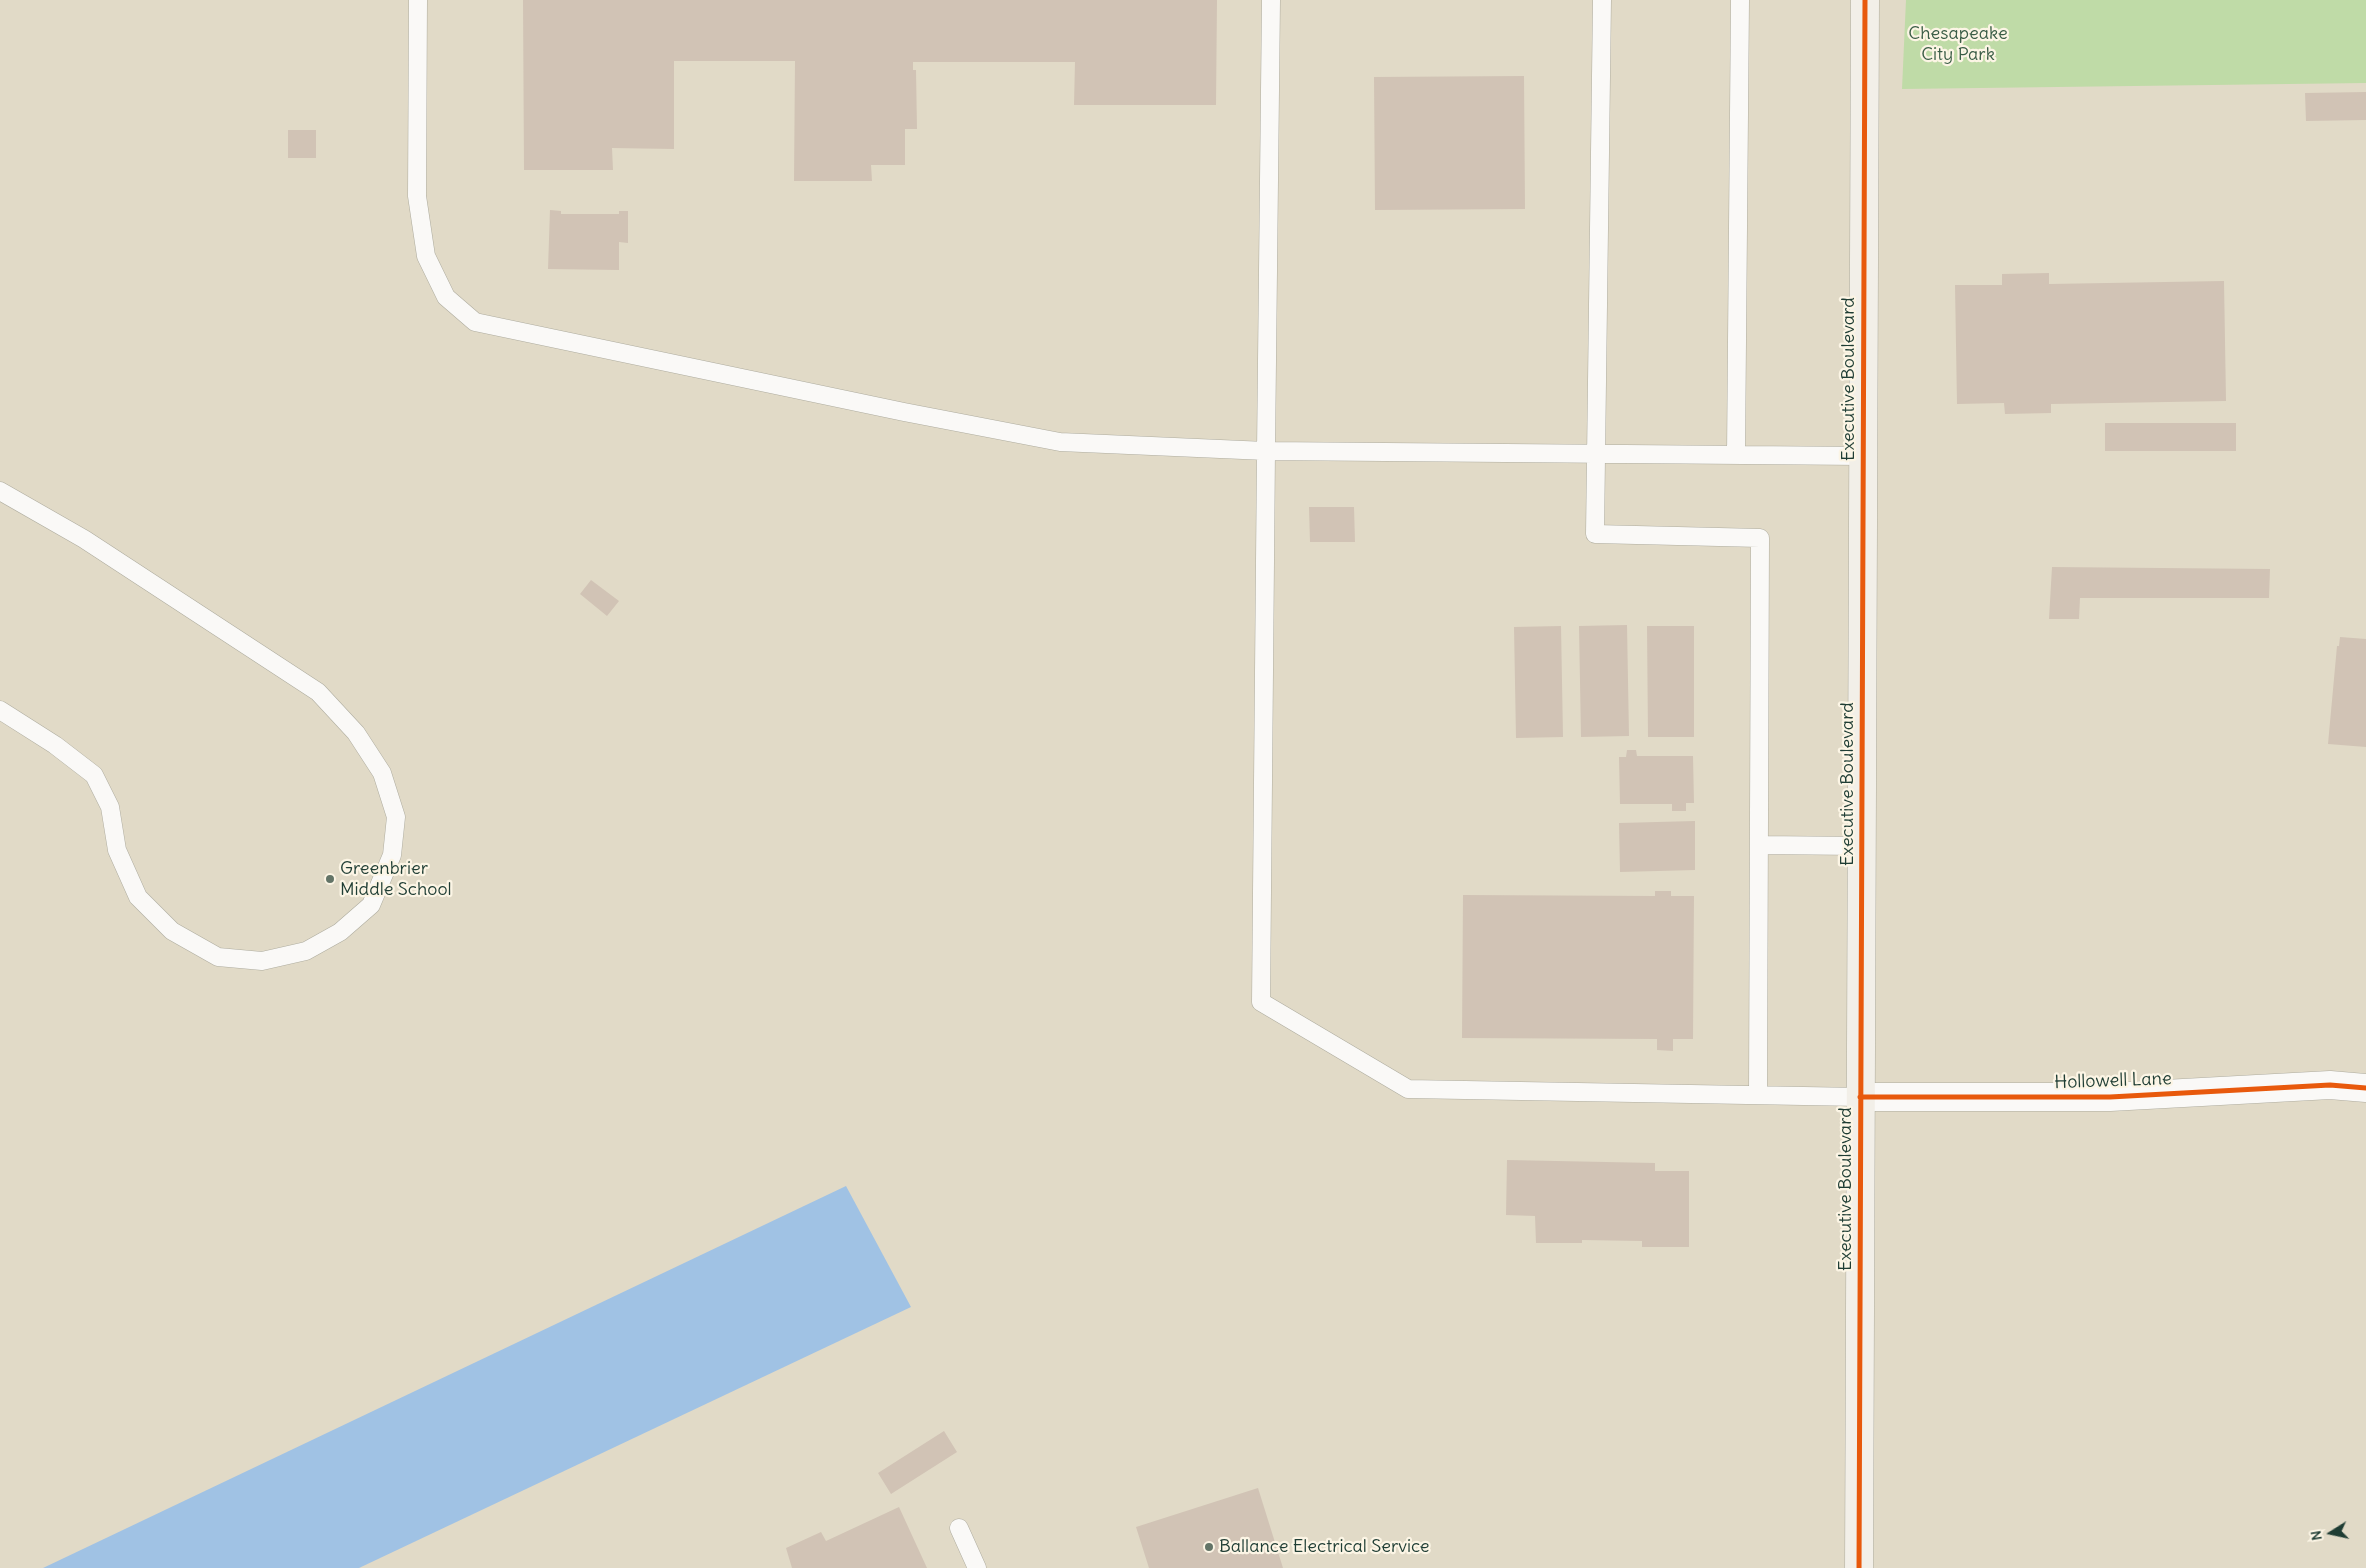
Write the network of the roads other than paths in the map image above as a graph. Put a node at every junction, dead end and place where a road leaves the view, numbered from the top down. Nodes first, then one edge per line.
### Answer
1 (418, 0) edge
2 (1271, 0) edge
3 (1602, 0) edge
4 (1740, 0) edge
5 (1865, 0) edge
6 (1266, 451) junction
7 (1596, 454) junction
8 (1736, 455) junction
9 (1863, 456) junction
10 (0, 491) edge
11 (0, 710) edge
12 (1759, 845) junction
13 (1861, 846) junction
14 (2366, 1088) edge
15 (1758, 1095) junction
16 (1860, 1097) junction
17 (958, 1528) dead end
18 (977, 1568) edge
19 (1859, 1568) edge

1 - 6 lane
2 - 6 lane
3 - 7 lane
4 - 8 lane
5 - 9 street, Executive Boulevard
6 - 7 lane
6 - 15 lane
7 - 8 lane
7 - 12 lane
8 - 9 lane
9 - 13 street, Executive Boulevard
10 - 11 lane
12 - 13 lane
12 - 15 lane
13 - 16 street, Executive Boulevard
14 - 16 street, Hollowell Lane
15 - 16 lane
16 - 19 street, Executive Boulevard
17 - 18 lane

